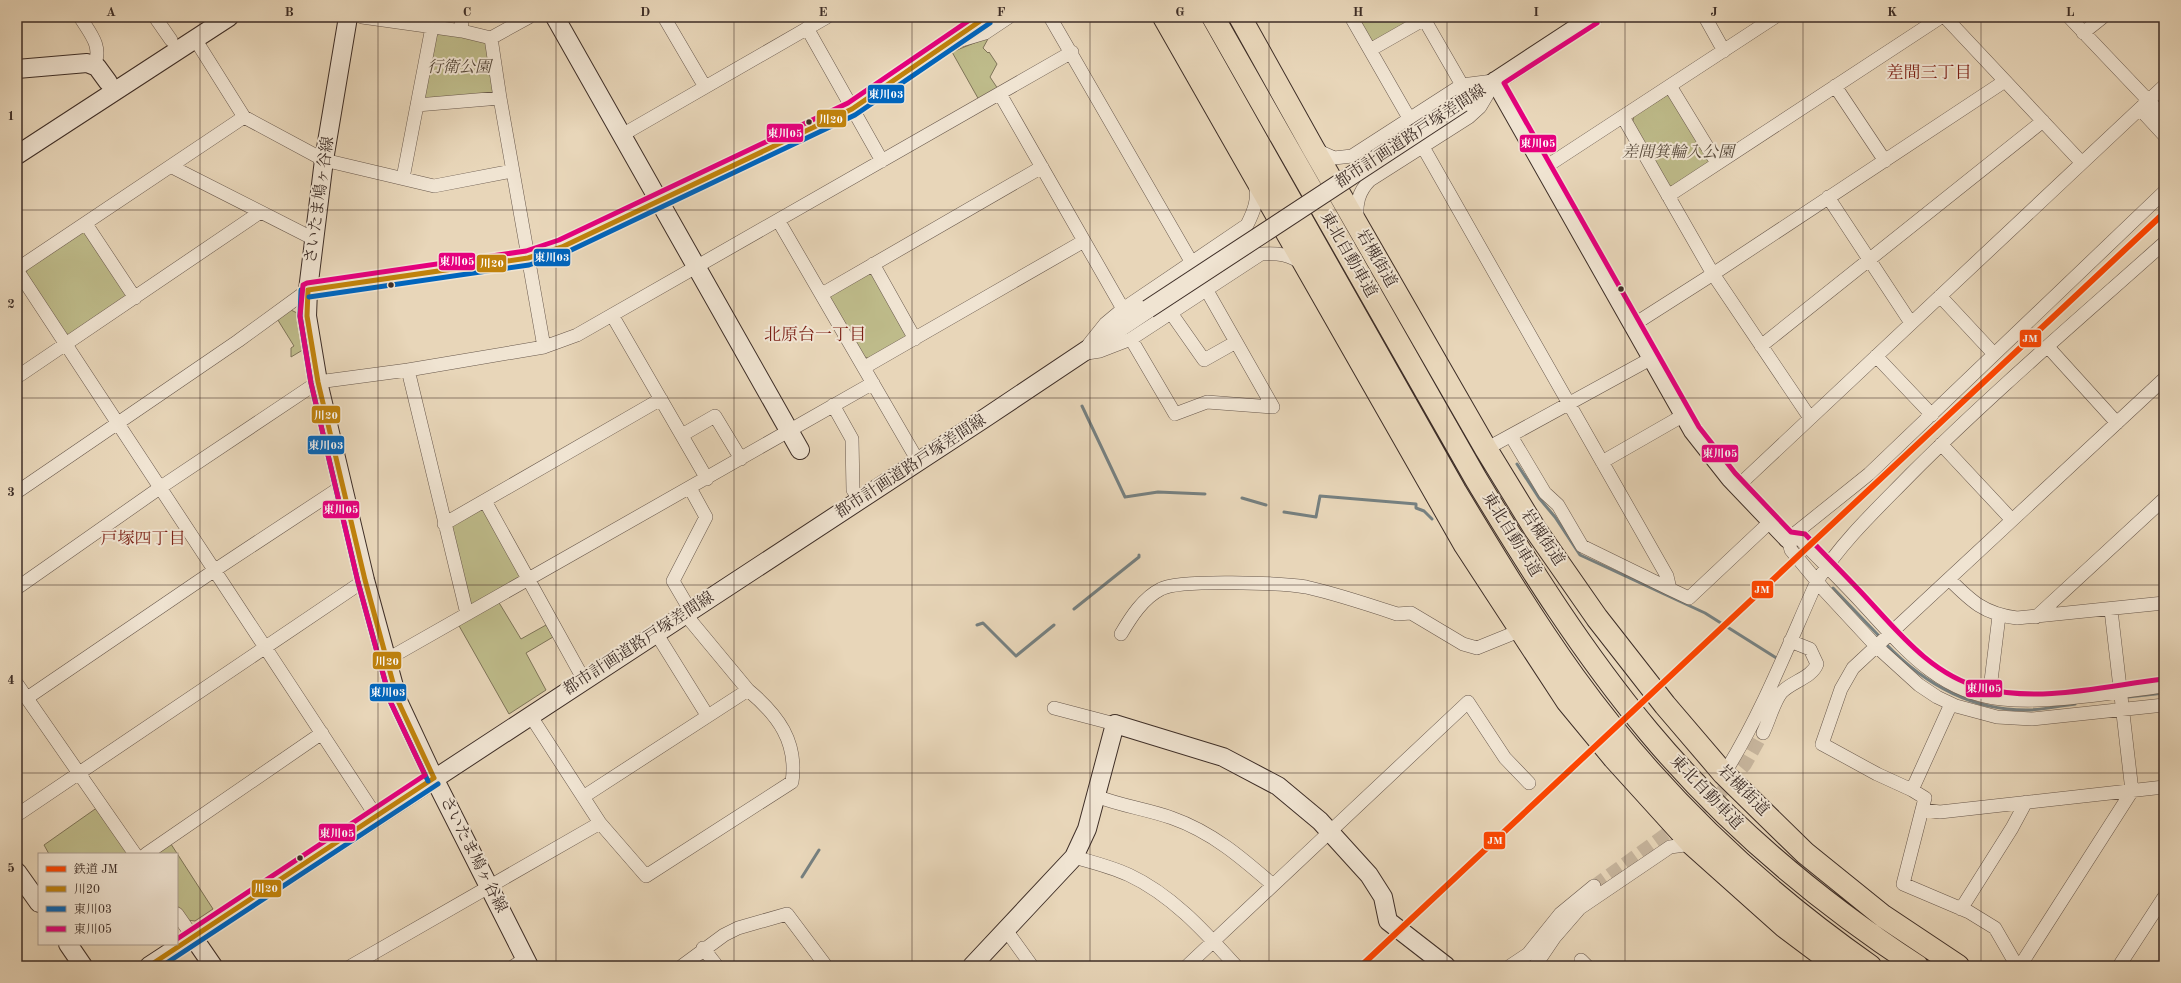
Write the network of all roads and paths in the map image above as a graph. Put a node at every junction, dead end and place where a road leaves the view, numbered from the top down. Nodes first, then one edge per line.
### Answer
1 (80, 17) edge
2 (154, 17) edge
3 (206, 17) edge
4 (229, 17) edge
5 (348, 17) edge
6 (362, 17) edge
7 (461, 17) edge
8 (529, 17) edge
9 (555, 17) edge
10 (664, 17) edge
11 (827, 17) edge
12 (981, 17) edge
13 (1009, 17) edge
14 (1050, 17) edge
15 (1164, 17) edge
16 (1187, 17) edge
17 (1213, 17) edge
18 (1240, 17) edge
19 (1351, 17) edge
20 (1593, 17) edge
21 (1705, 17) edge
22 (1775, 17) edge
23 (1941, 17) edge
24 (1945, 17) edge
25 (2069, 17) edge
26 (2103, 17) edge
27 (1421, 19) edge
28 (432, 27) junction
29 (807, 28) junction
30 (462, 31) junction
31 (2083, 32) junction
32 (492, 38) junction
33 (195, 39) junction
34 (171, 40) junction
35 (949, 44) junction
36 (1370, 50) junction
37 (1724, 51) junction
38 (1072, 52) junction
39 (94, 65) junction
40 (17, 69) edge
41 (1495, 81) junction
42 (2005, 81) junction
43 (108, 82) junction
44 (1462, 85) junction
45 (1670, 86) junction
46 (1835, 86) junction
47 (705, 87) junction
48 (1000, 94) junction
49 (500, 98) junction
50 (2156, 103) edge
51 (417, 105) junction
52 (852, 109) junction
53 (244, 117) junction
54 (1623, 117) junction
55 (1409, 118) junction
56 (2043, 121) junction
57 (622, 135) junction
58 (2164, 136) edge
59 (17, 141) edge
60 (1423, 147) junction
61 (1313, 148) junction
62 (17, 155) edge
63 (324, 160) junction
64 (882, 161) junction
65 (1885, 161) junction
66 (1717, 163) junction
67 (2082, 163) junction
68 (173, 165) junction
69 (1042, 167) junction
70 (1544, 168) junction
71 (512, 171) junction
72 (1252, 171) junction
73 (403, 178) junction
74 (2164, 192) edge
75 (1668, 196) junction
76 (1828, 197) junction
77 (660, 201) junction
78 (259, 213) junction
79 (778, 220) junction
80 (86, 224) junction
81 (1358, 227) junction
82 (314, 239) junction
83 (1084, 241) junction
84 (2164, 242) edge
85 (528, 258) junction
86 (1869, 260) junction
87 (1192, 263) junction
88 (873, 264) junction
89 (696, 266) junction
90 (1306, 266) junction
91 (17, 270) edge
92 (1713, 274) junction
93 (1206, 289) junction
94 (308, 290) junction
95 (822, 294) junction
96 (1940, 296) junction
97 (135, 298) junction
98 (1171, 313) junction
99 (612, 315) junction
100 (1126, 315) junction
101 (1911, 323) junction
102 (1633, 325) junction
103 (915, 339) junction
104 (1131, 340) junction
105 (1236, 342) junction
106 (67, 344) junction
107 (1761, 346) junction
108 (544, 347) junction
109 (2048, 347) junction
110 (1080, 354) junction
111 (1994, 354) junction
112 (1876, 356) junction
113 (1652, 358) junction
114 (865, 367) junction
115 (408, 370) junction
116 (17, 377) edge
117 (2164, 379) edge
118 (318, 382) junction
119 (873, 383) junction
120 (661, 399) junction
121 (833, 405) junction
122 (1569, 405) junction
123 (1684, 415) junction
124 (1932, 415) junction
125 (1810, 418) junction
126 (117, 422) junction
127 (2117, 423) junction
128 (789, 431) junction
129 (682, 435) junction
130 (1511, 436) junction
131 (1941, 444) junction
132 (800, 450) dead end
133 (1486, 450) junction
134 (741, 459) junction
135 (918, 461) junction
136 (1602, 462) junction
137 (707, 478) junction
138 (1738, 486) junction
139 (161, 487) junction
140 (342, 487) junction
141 (690, 488) junction
142 (17, 492) edge
143 (2164, 499) edge
144 (860, 500) junction
145 (484, 501) junction
146 (2012, 520) junction
147 (1771, 521) junction
148 (444, 524) junction
149 (1788, 539) junction
150 (1827, 566) junction
151 (215, 570) junction
152 (1949, 578) junction
153 (365, 580) junction
154 (528, 580) junction
155 (1817, 580) junction
156 (17, 588) edge
157 (1670, 589) junction
158 (2164, 603) edge
159 (2111, 610) junction
160 (688, 612) junction
161 (468, 614) junction
162 (1999, 616) junction
163 (2036, 617) junction
164 (1519, 631) junction
165 (656, 633) junction
166 (1890, 633) junction
167 (1120, 634) dead end
168 (1790, 641) junction
169 (264, 646) junction
170 (1876, 646) junction
171 (386, 660) junction
172 (584, 680) junction
173 (17, 684) edge
174 (2164, 686) edge
175 (748, 690) junction
176 (2122, 691) junction
177 (1990, 697) junction
178 (27, 698) junction
179 (1951, 704) junction
180 (2164, 706) edge
181 (1054, 708) dead end
182 (2124, 710) junction
183 (530, 715) junction
184 (707, 715) junction
185 (1115, 724) junction
186 (322, 733) junction
187 (1763, 733) tunnel mouth
188 (79, 773) junction
189 (1724, 774) junction
190 (434, 778) junction
191 (1528, 783) dead end
192 (2164, 787) edge
193 (1912, 790) junction
194 (2132, 791) junction
195 (1096, 796) junction
196 (583, 797) junction
197 (2026, 802) junction
198 (1923, 810) junction
199 (17, 815) edge
200 (376, 816) junction
201 (600, 823) junction
202 (1330, 832) junction
203 (1692, 844) junction
204 (134, 853) edge
205 (147, 853) edge
206 (1074, 857) junction
207 (17, 872) edge
208 (1273, 885) junction
209 (488, 886) junction
210 (1594, 886) tunnel mouth
211 (2164, 897) edge
212 (38, 902) edge
213 (1961, 909) junction
214 (178, 915) edge
215 (1006, 930) junction
216 (194, 937) junction
217 (1213, 941) junction
218 (69, 945) edge
219 (703, 948) junction
220 (523, 964) edge
221 (977, 964) edge
222 (83, 966) edge
223 (149, 966) edge
224 (213, 966) edge
225 (351, 966) edge
226 (682, 966) edge
227 (717, 966) edge
228 (826, 966) edge
229 (1032, 966) edge
230 (1187, 966) edge
231 (1236, 966) edge
232 (1446, 966) edge
233 (1510, 966) edge
234 (1535, 966) edge
235 (1837, 966) edge
236 (1870, 966) edge
237 (1917, 966) edge
238 (1958, 966) edge
239 (2019, 966) edge
240 (2119, 966) edge

1 - 39 street
2 - 34 street
3 - 34 street
4 - 33 street
5 - 63 street, さいたま鳩ヶ谷線
6 - 28 street
7 - 30 street
8 - 32 street
9 - 57 street
10 - 47 street
11 - 29 street
12 - 35 street
13 - 35 street
14 - 38 street
15 - 72 highway
16 - 236 highway, 東北自動車道
17 - 237 highway, 東北自動車道
18 - 61 highway, 岩槻街道
19 - 36 street
20 - 41 street, 都市計画道路戸塚差間線
21 - 37 street
22 - 37 street
23 - 46 street
24 - 42 street
25 - 31 street
26 - 31 street
27 - 36 street
27 - 44 street
28 - 30 street
28 - 51 street
29 - 47 street
29 - 52 street
30 - 32 street
31 - 50 street
32 - 49 street
33 - 53 street
33 - 62 street
34 - 43 street
35 - 52 street
36 - 55 street
37 - 45 street
38 - 48 street
38 - 87 street
39 - 40 street
39 - 43 street
41 - 44 street
41 - 60 street
41 - 70 street
41 - 100 street, 都市計画道路戸塚差間線, bridge
42 - 56 street
42 - 65 street
43 - 59 street
44 - 55 street
45 - 54 street
45 - 66 street
46 - 65 street
46 - 66 street
47 - 57 street
48 - 64 street
48 - 69 street
49 - 51 street
49 - 71 street
50 - 58 street
50 - 67 street
51 - 73 street
52 - 64 street
52 - 77 street
53 - 63 street
53 - 68 street
54 - 70 street
54 - 75 street
55 - 61 street
56 - 67 street
56 - 86 street
57 - 77 street
60 - 81 street
60 - 122 street
61 - 81 highway, 岩槻街道
63 - 73 street
63 - 82 street, さいたま鳩ヶ谷線
64 - 79 street
65 - 76 street
66 - 75 street
67 - 96 street
68 - 78 street
68 - 80 street
69 - 83 street
69 - 88 street
70 - 102 street
71 - 73 street
71 - 85 street
72 - 87 street
72 - 90 highway
74 - 111 street
75 - 92 street
76 - 86 street
76 - 92 street
77 - 85 street
77 - 89 street
78 - 82 street
78 - 97 street
79 - 89 street
79 - 95 street
80 - 91 street
80 - 97 street
81 - 133 highway, 岩槻街道
82 - 94 street, さいたま鳩ヶ谷線
83 - 100 street
83 - 103 street
84 - 109 street
85 - 94 street
85 - 108 street
86 - 101 street
86 - 107 street
87 - 100 street
88 - 95 street
88 - 103 street
89 - 99 street
89 - 128 street
90 - 93 street
90 - 164 highway
91 - 106 street
92 - 102 street
92 - 107 street
93 - 98 street
93 - 105 street
94 - 118 street, さいたま鳩ヶ谷線
94 - 126 street
95 - 114 street
96 - 101 street
96 - 111 street
97 - 106 street
98 - 104 street
98 - 105 street
99 - 108 street
99 - 120 street
100 - 110 street, 都市計画道路戸塚差間線
101 - 112 street
102 - 113 street
103 - 114 street
104 - 105 street
104 - 110 street
106 - 116 street
106 - 126 street
107 - 125 street
108 - 115 street
109 - 127 street
109 - 131 street
110 - 135 street, 都市計画道路戸塚差間線
111 - 124 street
112 - 124 street
112 - 125 street
113 - 122 street
113 - 123 street
114 - 119 street
115 - 118 street
115 - 148 street
117 - 127 street
118 - 139 street
118 - 140 street, さいたま鳩ヶ谷線
119 - 121 street
119 - 135 street
120 - 129 street
120 - 145 street
121 - 128 street
121 - 144 street
122 - 130 street
122 - 136 street
123 - 136 street
123 - 138 street
124 - 149 street
125 - 138 street
126 - 139 street
126 - 142 street
127 - 146 street
128 - 132 street
128 - 134 street
129 - 134 street
129 - 137 street
130 - 133 street
130 - 157 street
131 - 146 street
131 - 150 street
133 - 189 highway, 岩槻街道
134 - 137 street
135 - 144 street, 都市計画道路戸塚差間線
136 - 157 street
137 - 141 street
138 - 147 street
139 - 151 street
139 - 156 street
140 - 151 street
140 - 153 street, さいたま鳩ヶ谷線
141 - 154 street
141 - 160 street
143 - 163 street
144 - 160 street, 都市計画道路戸塚差間線
145 - 148 street
145 - 154 street
146 - 152 street
147 - 149 street
147 - 157 street
148 - 161 street
149 - 150 street
149 - 155 street
150 - 155 street
150 - 166 street
151 - 169 street
151 - 178 street
152 - 162 street
152 - 166 street
153 - 169 street
153 - 171 street, さいたま鳩ヶ谷線
154 - 161 street
154 - 172 street
155 - 168 street
155 - 170 street
158 - 159 street
159 - 163 street
159 - 176 street
160 - 165 street, 都市計画道路戸塚差間線
160 - 175 street
161 - 171 street
162 - 163 street
162 - 177 street
164 - 167 street
164 - 203 highway
165 - 172 street, 都市計画道路戸塚差間線
165 - 184 street
166 - 170 street
166 - 177 street
168 - 187 street
168 - 189 street
169 - 186 street
169 - 188 street
170 - 179 street
170 - 193 street
171 - 190 street, さいたま鳩ヶ谷線
172 - 183 street, 都市計画道路戸塚差間線
173 - 178 street
174 - 176 street
175 - 184 street
175 - 201 street
176 - 177 street
176 - 182 street
178 - 188 street
179 - 182 street
179 - 193 street
180 - 182 street
181 - 185 street
182 - 194 street
183 - 190 street, 都市計画道路戸塚差間線
183 - 196 street
184 - 196 street
185 - 195 street
185 - 202 street
186 - 200 street
186 - 205 street
188 - 199 street
188 - 204 street
189 - 238 highway, 岩槻街道
190 - 200 street, 都市計画道路戸塚差間線
190 - 209 street, さいたま鳩ヶ谷線
191 - 202 street
192 - 194 street
193 - 198 street
194 - 197 street
194 - 239 street
195 - 206 street
195 - 208 street
196 - 201 street
197 - 198 street
197 - 213 street
198 - 213 street
200 - 216 street, 都市計画道路戸塚差間線
201 - 209 street
202 - 208 street
202 - 232 street
203 - 234 street
203 - 235 highway
206 - 215 street
206 - 217 street
207 - 212 street
208 - 217 street
209 - 220 street, さいたま鳩ヶ谷線
209 - 225 street
210 - 233 street
211 - 240 street
213 - 239 street
214 - 216 street
215 - 221 street
215 - 229 street
216 - 223 street, 都市計画道路戸塚差間線
216 - 224 street
217 - 230 street
217 - 231 street
218 - 222 street
219 - 226 street
219 - 227 street
219 - 228 street

